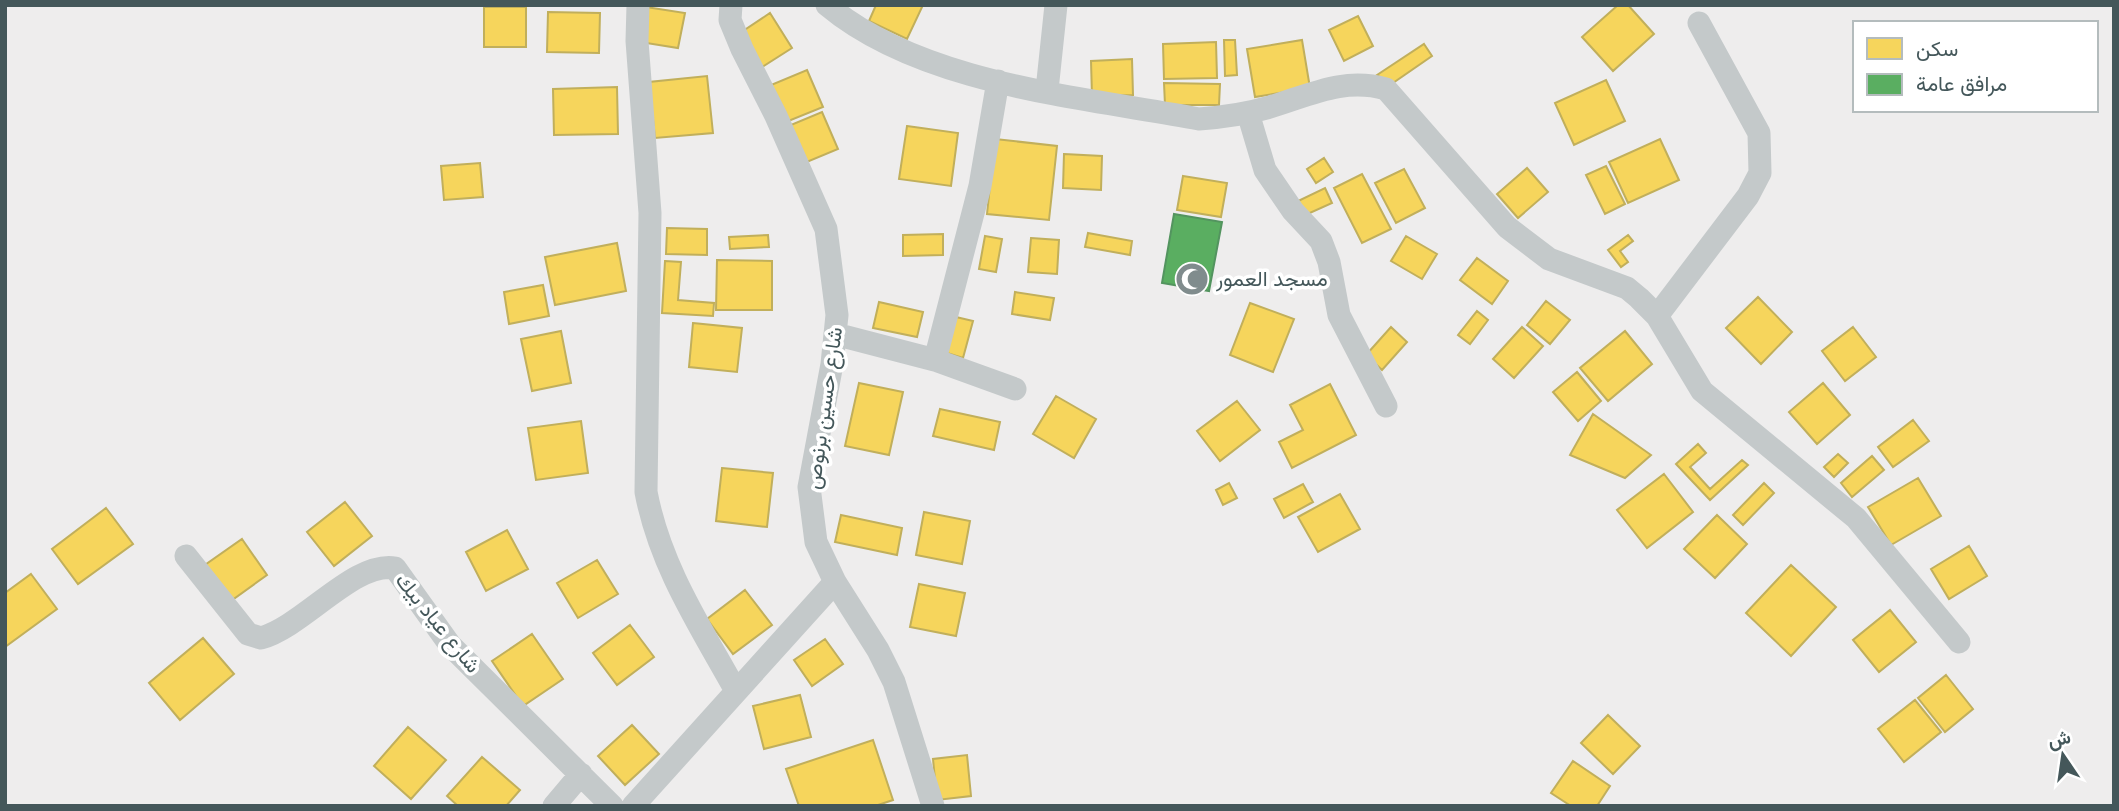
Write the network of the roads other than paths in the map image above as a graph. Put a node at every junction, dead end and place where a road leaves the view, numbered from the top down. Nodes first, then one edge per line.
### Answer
1 (638, 5) edge
2 (731, 5) edge
3 (827, 5) edge
4 (1056, 5) edge
5 (1699, 23) dead end
6 (998, 81) junction
7 (1047, 90) junction
8 (1248, 113) junction
9 (1657, 316) junction
10 (835, 334) junction
11 (935, 360) junction
12 (1015, 389) dead end
13 (1387, 407) dead end
14 (186, 556) dead end
15 (835, 582) junction
16 (1959, 642) dead end
17 (736, 691) junction
18 (581, 774) junction
19 (554, 806) edge
20 (612, 806) edge
21 (633, 806) edge
22 (933, 806) edge

1 - 17 street
2 - 10 street, شارع حسين برنوص
3 - 6 street
4 - 7 street
5 - 9 street
6 - 7 street
6 - 11 street
7 - 8 street
8 - 9 street
8 - 13 street
9 - 16 street
10 - 11 street
10 - 15 street, شارع حسين برنوص
11 - 12 street
14 - 18 street, شارع عياد بيك
15 - 17 street
15 - 22 street, شارع حسين برنوص
17 - 21 street
18 - 19 street
18 - 20 street, شارع عياد بيك

